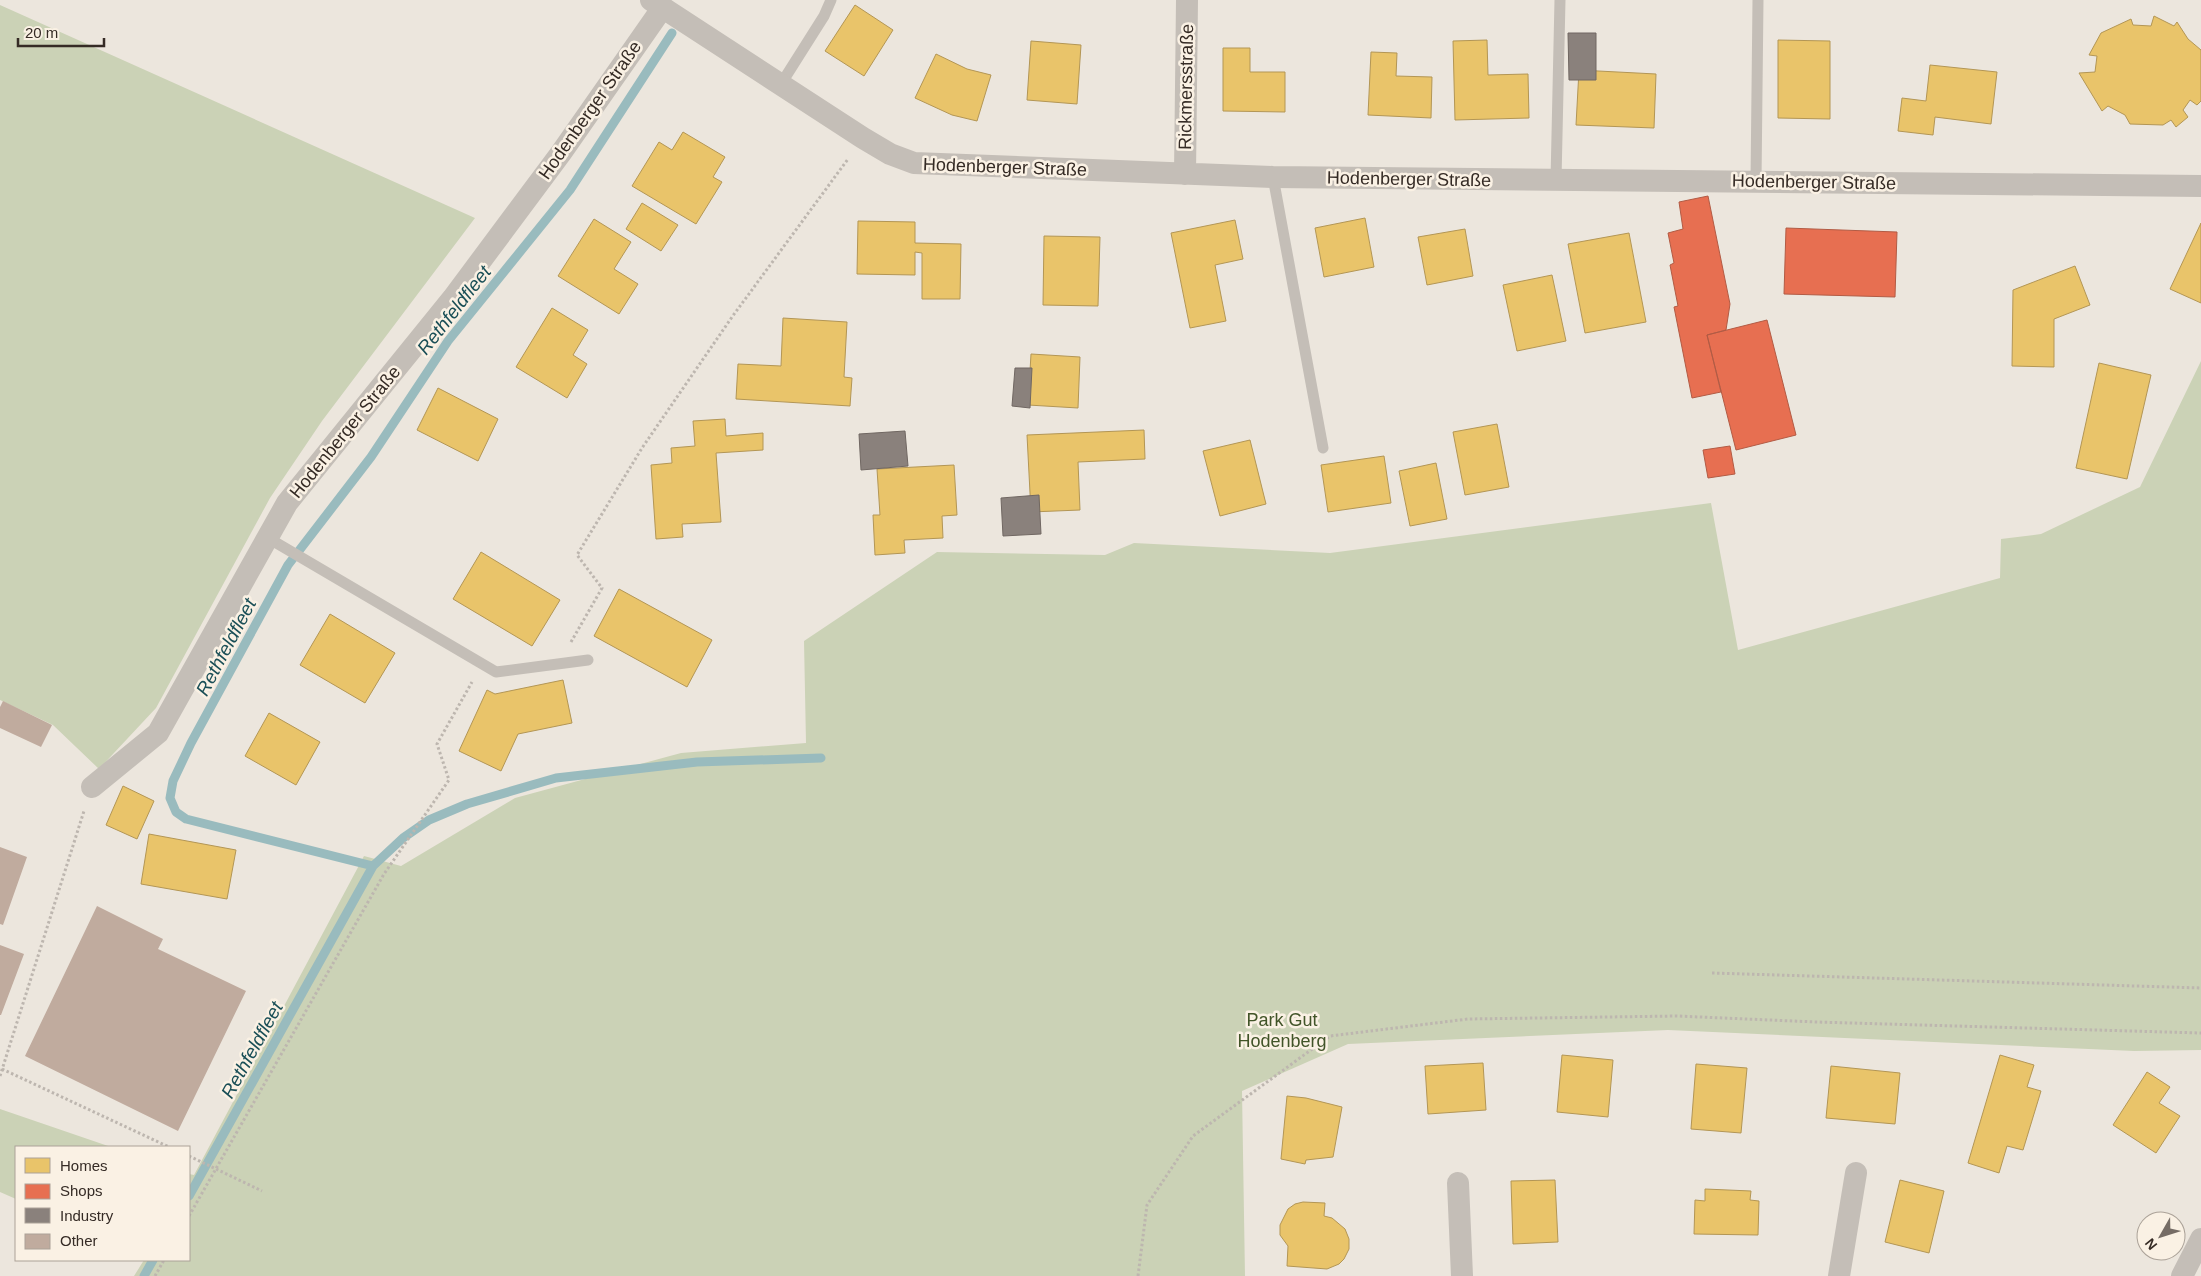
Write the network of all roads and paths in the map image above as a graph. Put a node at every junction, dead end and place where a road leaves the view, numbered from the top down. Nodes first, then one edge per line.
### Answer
1 (831, 0) edge
2 (1187, 0) edge
3 (1560, 0) edge
4 (1758, 0) edge
5 (657, 4) edge
6 (781, 84) junction
7 (863, 138) junction
8 (1185, 174) junction
9 (1273, 177) junction
10 (1556, 180) junction
11 (1756, 182) junction
12 (2201, 186) edge
13 (1323, 448) dead end
14 (268, 538) junction
15 (588, 660) dead end
16 (559, 663) junction
17 (482, 664) junction
18 (92, 787) joint
19 (1712, 973) dead end
20 (2201, 988) edge
21 (2201, 1033) edge
22 (2, 1069) junction
23 (0, 1076) edge
24 (167, 1146) edge
25 (190, 1156) edge
26 (216, 1169) junction
27 (1856, 1173) dead end
28 (1458, 1183) dead end
29 (262, 1191) dead end
30 (190, 1214) edge
31 (2201, 1239) edge
32 (163, 1261) edge
33 (155, 1276) edge
34 (1138, 1276) edge
35 (1462, 1276) edge
36 (1839, 1276) edge
37 (2182, 1276) edge

1 - 6 lane
2 - 8 street, Rickmersstraße
3 - 10 lane
4 - 11 lane
5 - 6 street, Hodenberger Straße
5 - 14 street, Hodenberger Straße
6 - 7 street, Hodenberger Straße
7 - 8 street, Hodenberger Straße
7 - 16 path
8 - 9 street, Hodenberger Straße
9 - 10 street, Hodenberger Straße
9 - 13 lane
10 - 11 street, Hodenberger Straße
11 - 12 street, Hodenberger Straße
14 - 17 lane
14 - 18 street, Hodenberger Straße
15 - 16 lane
16 - 17 lane
17 - 26 path
18 - 22 path
19 - 20 path
21 - 34 path
22 - 23 path
22 - 24 path
25 - 26 path
26 - 29 path
26 - 30 path
27 - 36 street
28 - 35 street
31 - 37 street
32 - 33 path

